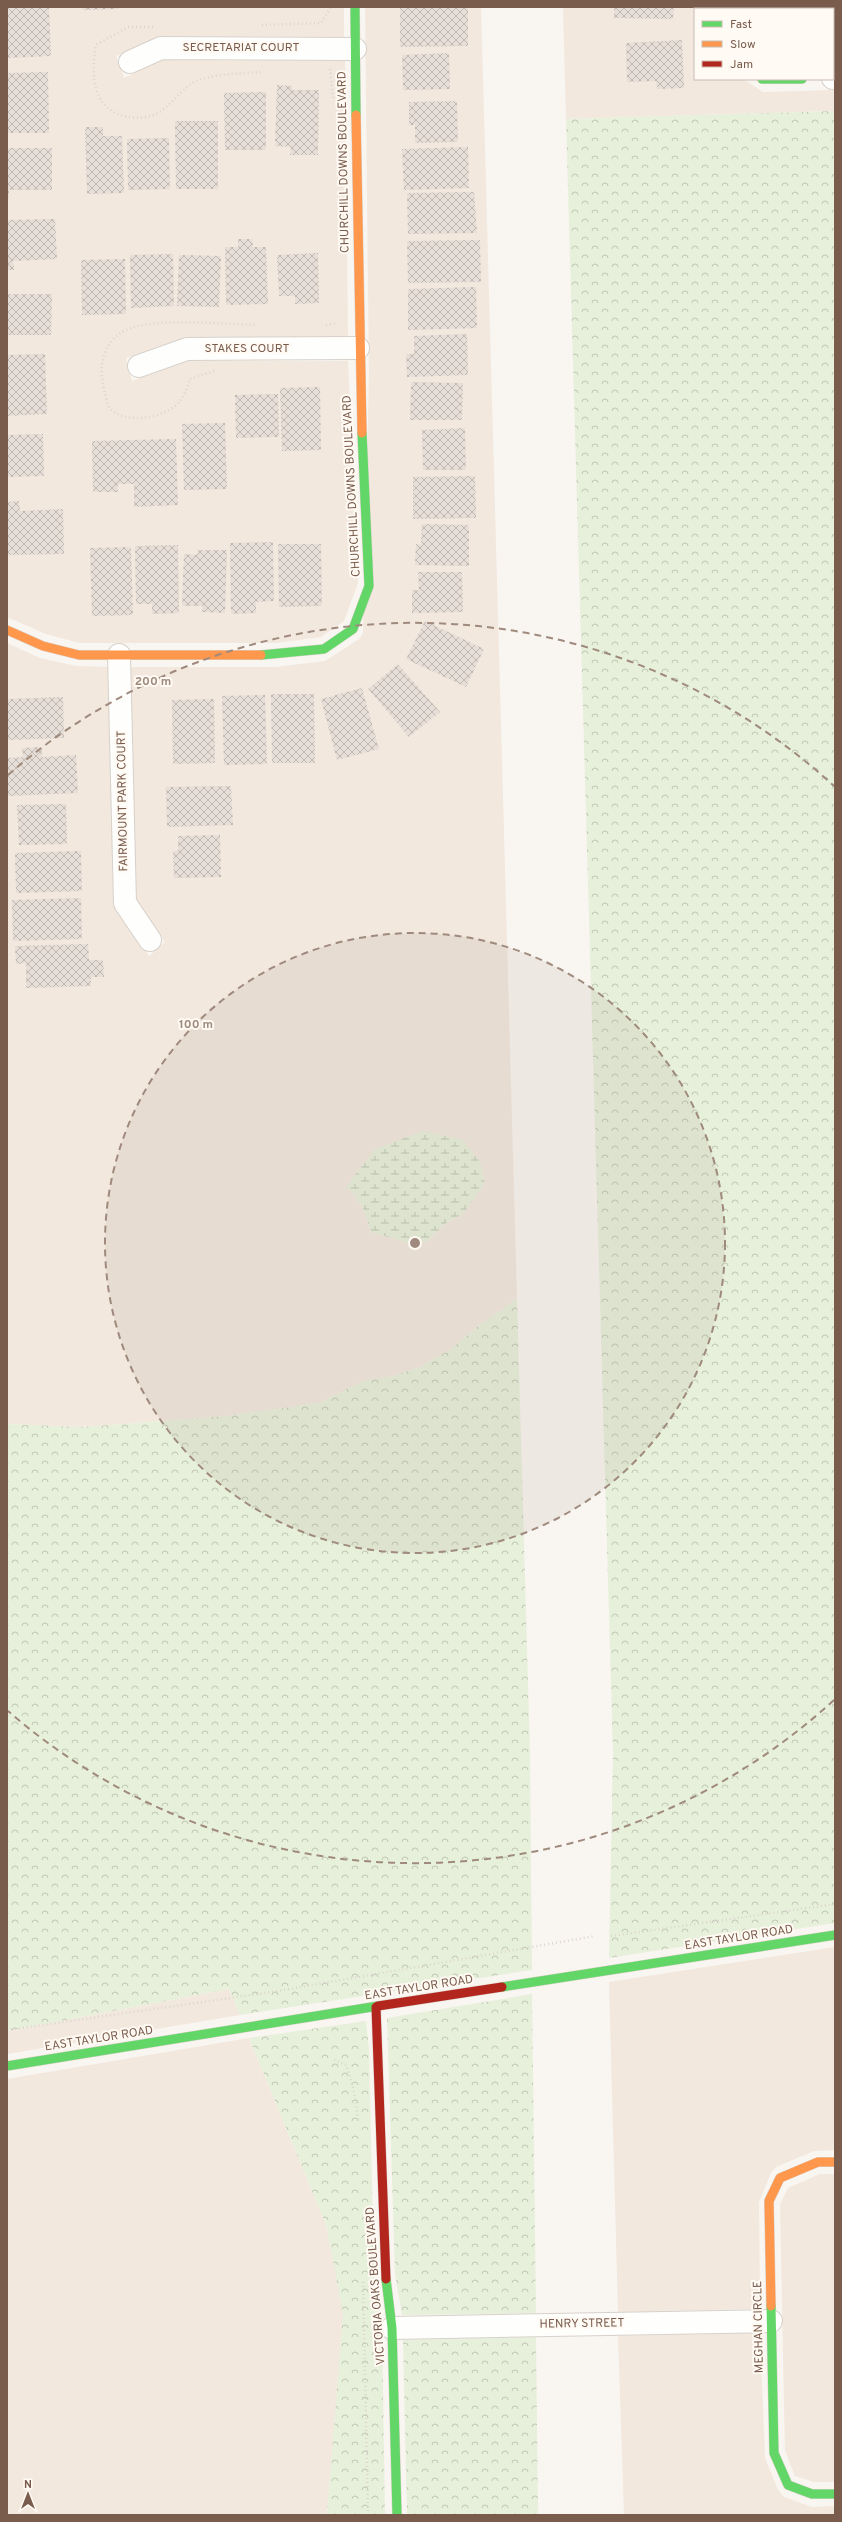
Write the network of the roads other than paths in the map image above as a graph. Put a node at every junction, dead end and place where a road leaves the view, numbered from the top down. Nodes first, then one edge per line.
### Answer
1 (354, 7) edge
2 (355, 49) junction
3 (130, 62) dead end
4 (358, 348) junction
5 (139, 366) dead end
6 (7, 630) edge
7 (119, 655) junction
8 (150, 940) dead end
9 (835, 1935) edge
10 (376, 2007) junction
11 (7, 2066) edge
12 (835, 2162) edge
13 (771, 2321) junction
14 (392, 2328) junction
15 (835, 2494) edge
16 (397, 2515) edge

1 - 2 street, CHURCHILL DOWNS BOULEVARD
2 - 3 street, SECRETARIAT COURT
2 - 4 street, CHURCHILL DOWNS BOULEVARD
4 - 5 street, STAKES COURT
4 - 7 street, CHURCHILL DOWNS BOULEVARD
6 - 7 street, CHURCHILL DOWNS BOULEVARD
7 - 8 street, FAIRMOUNT PARK COURT
9 - 10 street, EAST TAYLOR ROAD
10 - 11 street, EAST TAYLOR ROAD
10 - 14 street, VICTORIA OAKS BOULEVARD
12 - 13 street, MEGHAN CIRCLE
13 - 14 street, HENRY STREET
13 - 15 street, MEGHAN CIRCLE
14 - 16 street, VICTORIA OAKS BOULEVARD

